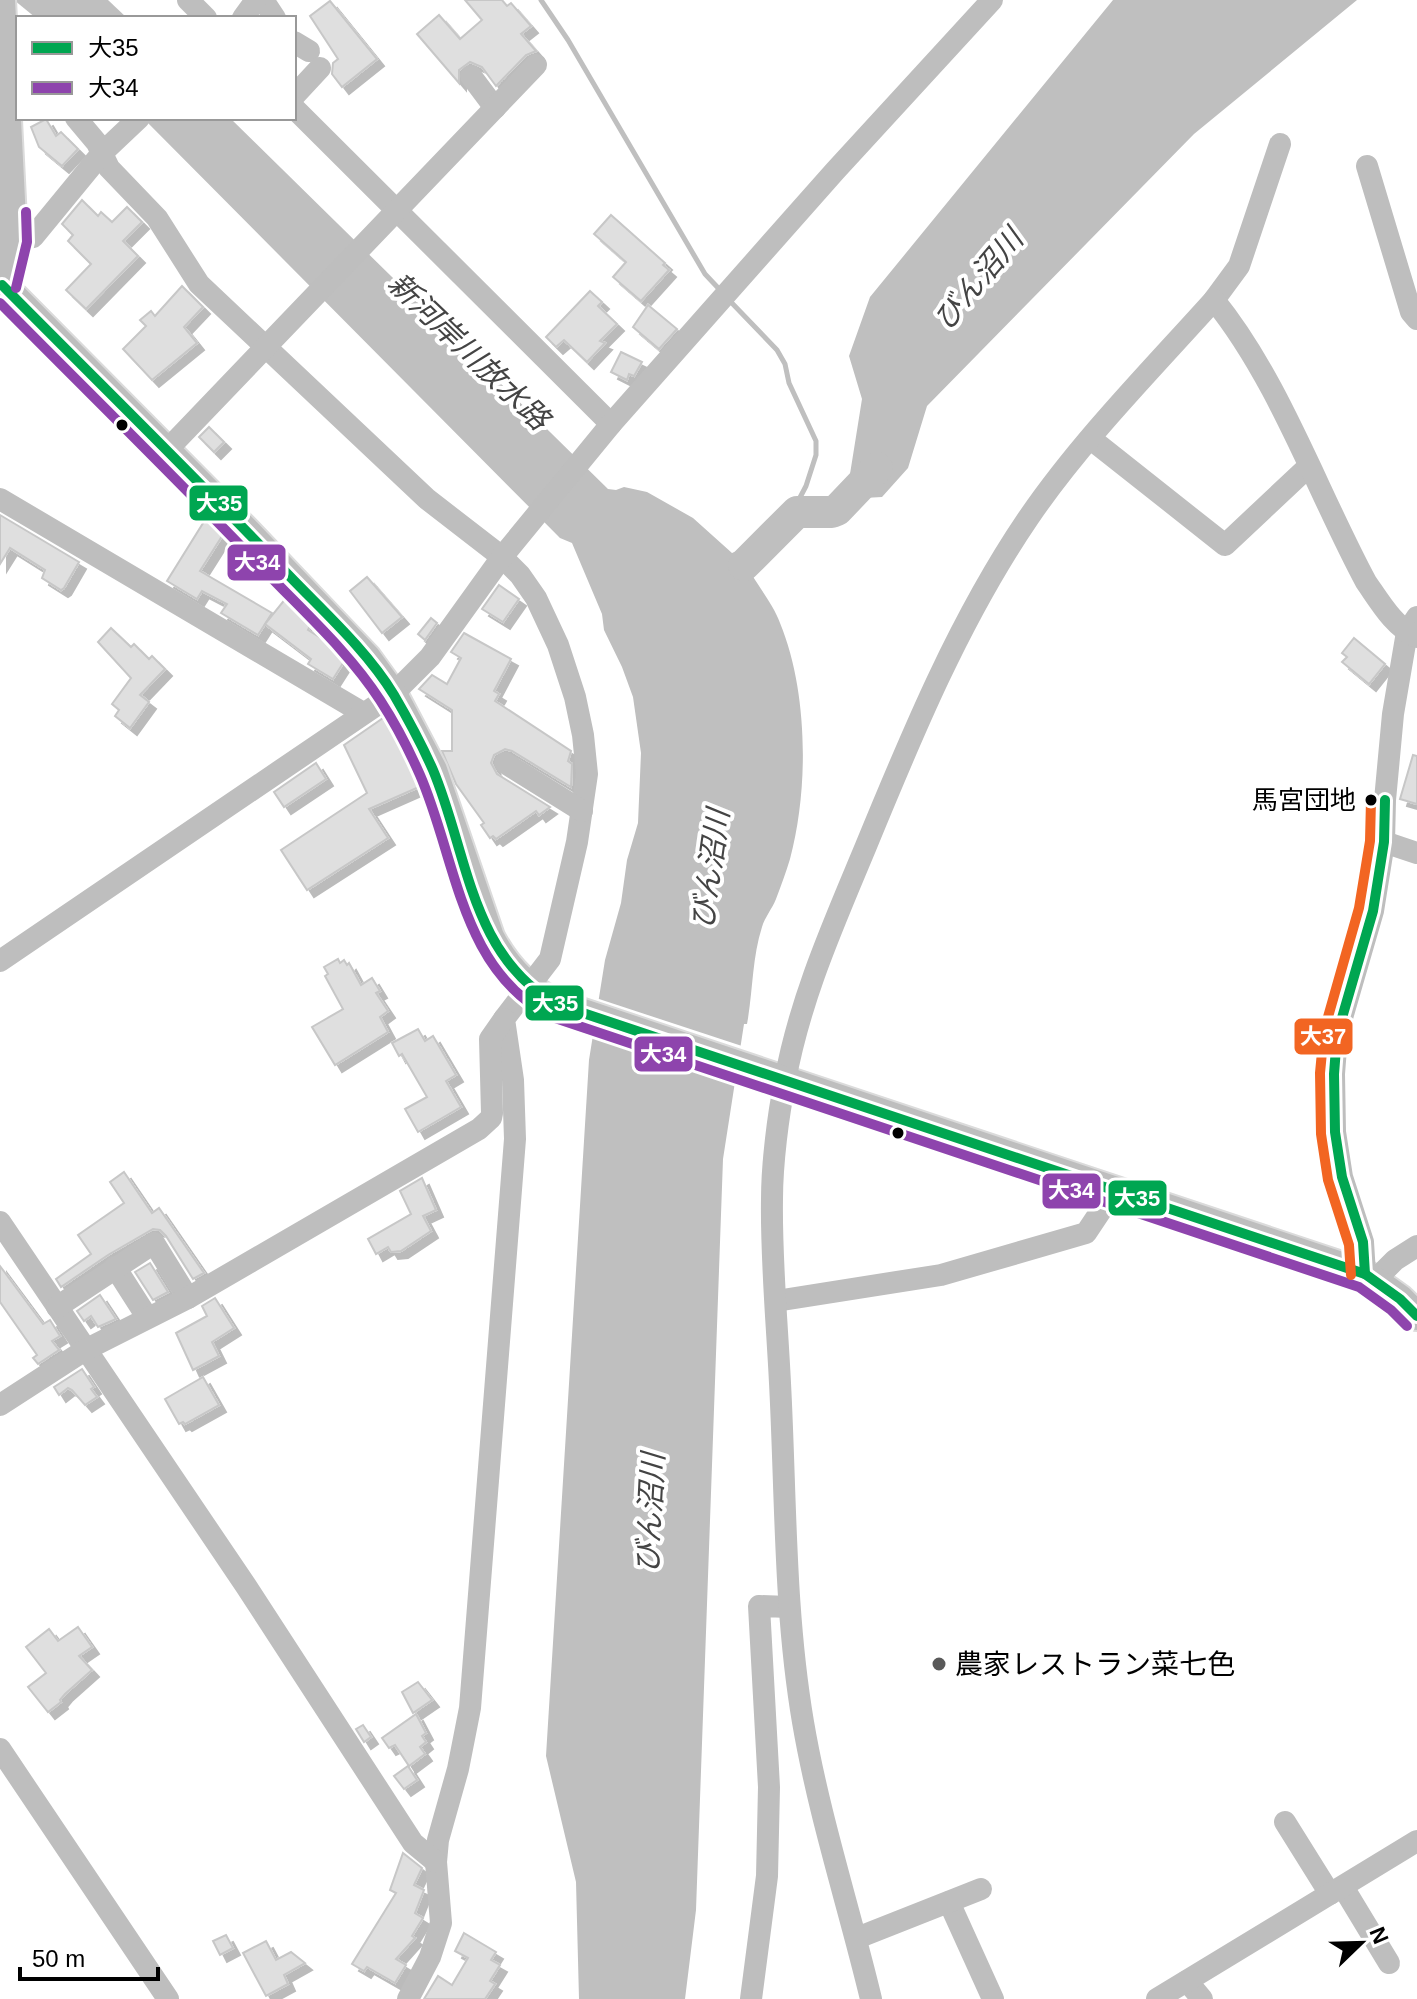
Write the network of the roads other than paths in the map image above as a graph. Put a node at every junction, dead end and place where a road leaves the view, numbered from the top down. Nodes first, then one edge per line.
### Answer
1 (1, 0) edge
2 (188, 0) edge
3 (992, 0) edge
4 (204, 16) edge
5 (6, 53) edge
6 (308, 53) edge
7 (536, 65) dead end
8 (471, 76) dead end
9 (296, 90) edge
10 (495, 108) junction
11 (296, 110) edge
12 (78, 120) edge
13 (137, 120) edge
14 (1280, 144) dead end
15 (108, 147) junction
16 (1367, 166) dead end
17 (396, 210) junction
18 (8, 220) edge
19 (1, 287) edge
20 (1214, 300) junction
21 (1417, 319) edge
22 (266, 348) junction
23 (607, 429) junction
24 (1091, 439) junction
25 (167, 450) junction
26 (1308, 467) junction
27 (0, 499) edge
28 (502, 557) junction
29 (1414, 629) edge
30 (393, 694) junction
31 (363, 713) junction
32 (505, 763) dead end
33 (582, 811) junction
34 (1384, 842) junction
35 (1417, 853) edge
36 (0, 961) edge
37 (528, 986) junction
38 (504, 1019) junction
39 (781, 1079) junction
40 (1114, 1191) junction
41 (0, 1222) edge
42 (1417, 1246) edge
43 (115, 1267) junction
44 (1370, 1277) junction
45 (188, 1298) junction
46 (776, 1301) junction
47 (57, 1307) junction
48 (1417, 1316) edge
49 (147, 1317) junction
50 (85, 1350) junction
51 (0, 1405) edge
52 (789, 1607) junction
53 (0, 1749) edge
54 (1285, 1822) dead end
55 (1417, 1841) edge
56 (436, 1862) junction
57 (981, 1889) dead end
58 (1336, 1890) junction
59 (949, 1902) junction
60 (857, 1938) junction
61 (1389, 1963) dead end
62 (1187, 1981) junction
63 (168, 1999) edge
64 (408, 1999) edge
65 (751, 1999) edge
66 (871, 1999) edge
67 (993, 1999) edge
68 (1157, 1999) edge
69 (1202, 1999) edge

1 - 5 main road
2 - 4 street
3 - 23 street
5 - 18 main road
6 - 9 street
7 - 10 street
8 - 10 street
10 - 17 street
11 - 17 street
12 - 15 street
13 - 15 street
14 - 20 street
15 - 18 street
15 - 22 street
16 - 21 street
17 - 22 street
17 - 23 street
18 - 19 main road
19 - 25 main road
20 - 24 street
20 - 26 street
22 - 25 street
22 - 28 street
23 - 28 street
24 - 26 street
24 - 39 street
25 - 30 main road
26 - 29 street
27 - 31 street
28 - 30 street
28 - 33 street
29 - 34 street
30 - 31 street
30 - 37 main road
31 - 36 street
32 - 33 street
33 - 37 street
34 - 35 street
34 - 44 street
37 - 38 street
37 - 39 main road
38 - 45 street
38 - 56 street
39 - 40 main road
39 - 46 street
40 - 44 main road
40 - 46 street
41 - 47 street
42 - 44 street
43 - 45 street
43 - 47 street
43 - 49 street
44 - 48 main road
45 - 49 street
46 - 52 street
47 - 50 street
49 - 50 street
50 - 51 street
50 - 56 street
52 - 60 street
52 - 65 street
53 - 63 street
54 - 58 street
55 - 58 street
56 - 64 street
57 - 59 street
58 - 61 street
58 - 62 street
59 - 60 street
59 - 67 street
60 - 66 street
62 - 68 street
62 - 69 street

